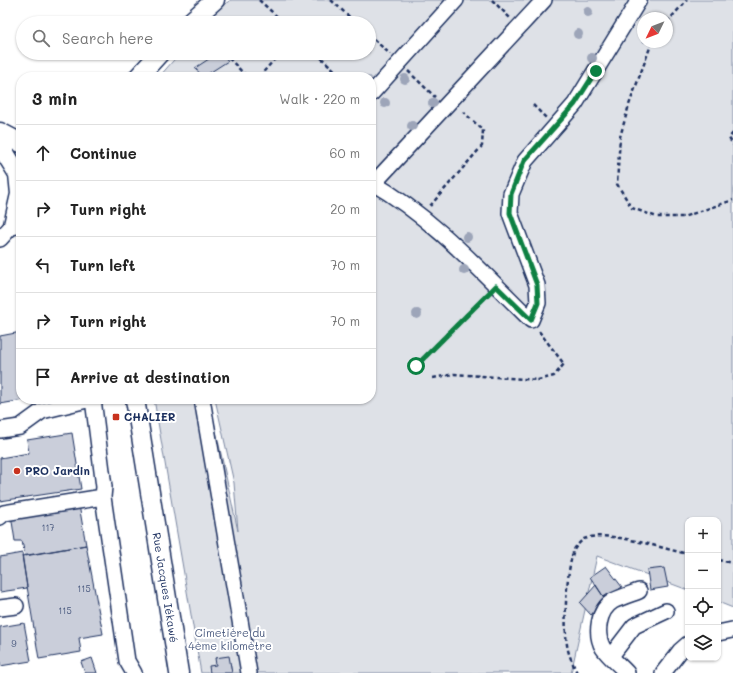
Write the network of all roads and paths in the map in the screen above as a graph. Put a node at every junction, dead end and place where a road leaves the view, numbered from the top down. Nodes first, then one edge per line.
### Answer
1 (215, 0) edge
2 (259, 0) edge
3 (331, 0) edge
4 (456, 0) edge
5 (492, 0) edge
6 (544, 0) edge
7 (639, 0) edge
8 (687, 0) edge
9 (673, 15) edge
10 (197, 16) edge
11 (276, 16) edge
12 (348, 16) edge
13 (519, 26) junction
14 (650, 48) edge
15 (154, 60) edge
16 (231, 60) edge
17 (274, 60) edge
18 (324, 60) edge
19 (143, 72) edge
20 (242, 72) edge
21 (263, 72) edge
22 (337, 72) edge
23 (376, 88) edge
24 (0, 132) edge
25 (733, 133) edge
26 (16, 140) edge
27 (0, 144) edge
28 (733, 145) edge
29 (16, 154) edge
30 (16, 171) edge
31 (376, 179) edge
32 (376, 186) edge
33 (733, 200) edge
34 (16, 223) edge
35 (0, 239) edge
36 (496, 286) junction
37 (531, 320) junction
38 (416, 366) dead end
39 (433, 378) dead end
40 (71, 404) edge
41 (93, 404) edge
42 (130, 404) edge
43 (137, 404) edge
44 (203, 404) edge
45 (0, 430) edge
46 (103, 497) junction
47 (152, 501) junction
48 (0, 517) edge
49 (685, 553) edge
50 (721, 561) edge
51 (733, 563) edge
52 (639, 591) dead end
53 (16, 606) dead end
54 (0, 608) edge
55 (666, 610) dead end
56 (685, 647) edge
57 (611, 656) junction
58 (134, 673) edge
59 (179, 673) edge
60 (248, 673) edge
61 (577, 673) edge
62 (627, 673) edge
63 (663, 673) edge

1 - 10 main road
2 - 11 path
3 - 12 path
4 - 23 street
5 - 13 path
6 - 13 street
7 - 37 street
8 - 9 path
13 - 31 street
14 - 33 path
15 - 19 main road
16 - 20 path
17 - 21 path
18 - 22 path
24 - 26 main road
25 - 28 path
27 - 29 main road
27 - 30 main road
32 - 36 street
34 - 35 street
36 - 37 street
36 - 38 path
37 - 39 path
40 - 45 street
41 - 46 street
42 - 47 main road, Rue Jacques Iékawé
43 - 47 main road, Rue Jacques Iékawé
44 - 60 street
46 - 48 street
46 - 58 street
47 - 59 main road, Rue Jacques Iékawé
49 - 61 path
50 - 51 path
52 - 57 street
53 - 54 street
55 - 57 street
56 - 63 street
57 - 62 street

